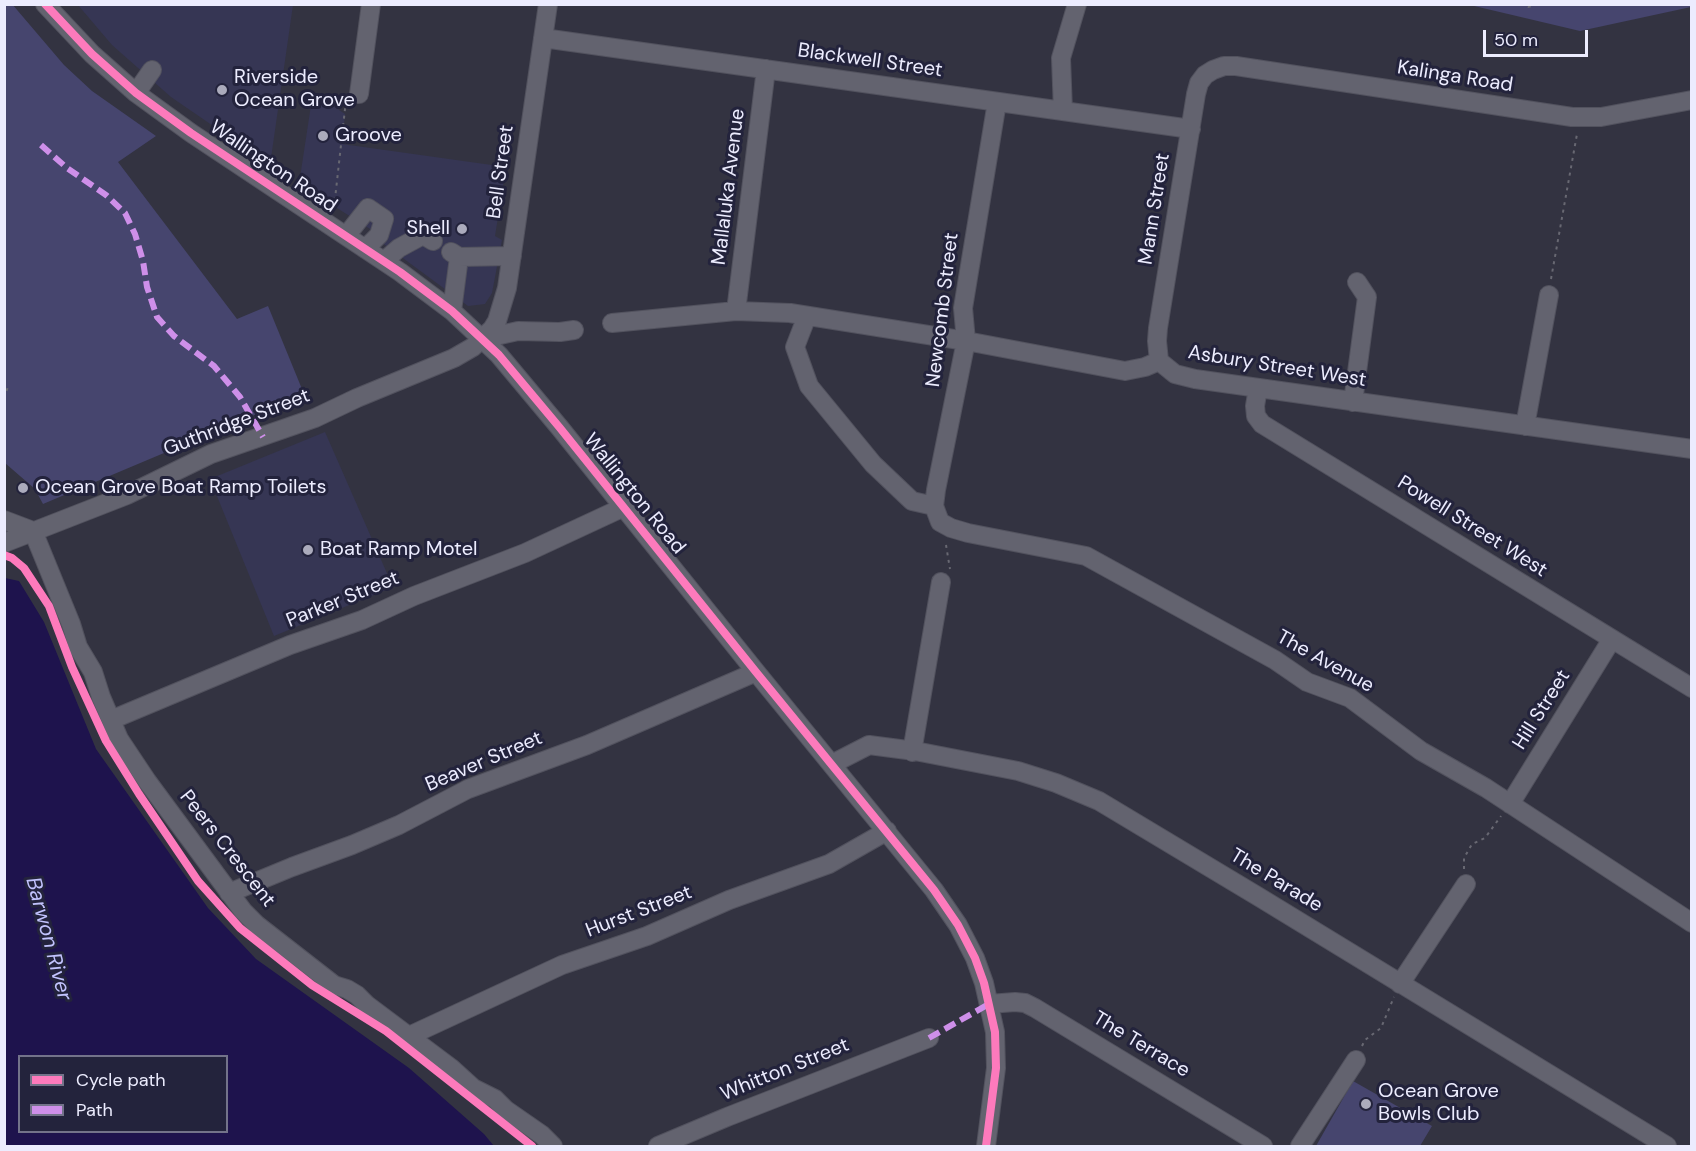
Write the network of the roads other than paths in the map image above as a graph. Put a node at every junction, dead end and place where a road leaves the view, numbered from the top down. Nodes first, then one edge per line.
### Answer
1 (45, 4) edge
2 (371, 4) edge
3 (548, 4) edge
4 (1077, 4) edge
5 (543, 38) junction
6 (766, 69) junction
7 (152, 70) dead end
8 (1213, 70) joint
9 (136, 93) junction
10 (359, 94) road end
11 (1692, 100) edge
12 (997, 102) junction
13 (1063, 111) junction
14 (1191, 129) junction
15 (339, 232) junction
16 (433, 241) dead end
17 (365, 249) junction
18 (512, 256) junction
19 (384, 261) junction
20 (1358, 282) dead end
21 (1549, 295) road end
22 (452, 311) junction
23 (736, 311) junction
24 (807, 316) junction
25 (612, 323) dead end
26 (574, 330) dead end
27 (482, 339) junction
28 (966, 340) junction
29 (1159, 361) junction
30 (1258, 388) junction
31 (1353, 402) junction
32 (1525, 426) junction
33 (1692, 449) edge
34 (624, 507) junction
35 (937, 514) junction
36 (4, 520) edge
37 (33, 531) junction
38 (4, 543) edge
39 (941, 582) road end
40 (1612, 639) junction
41 (756, 672) junction
42 (1692, 688) edge
43 (111, 720) junction
44 (912, 752) junction
45 (832, 764) junction
46 (1510, 804) junction
47 (887, 831) junction
48 (1466, 884) road end
49 (229, 893) junction
50 (1692, 923) edge
51 (1400, 984) junction
52 (989, 1004) junction
53 (409, 1036) junction
54 (929, 1038) dead end
55 (1356, 1060) road end
56 (553, 1146) edge
57 (658, 1146) edge
58 (986, 1146) edge
59 (1263, 1146) edge
60 (1300, 1146) edge
61 (1666, 1146) edge

1 - 9 street, Wallington Road
2 - 10 street
3 - 5 street, Bell Street
4 - 13 street
5 - 6 street, Blackwell Street
5 - 18 street, Bell Street
6 - 12 street, Blackwell Street
6 - 23 street, Mallaluka Avenue
7 - 9 street
8 - 11 street, Kalinga Road
8 - 14 street, Mann Street
9 - 15 street, Wallington Road
12 - 13 street, Blackwell Street
12 - 28 street, Newcomb Street
13 - 14 street, Blackwell Street
14 - 29 street, Mann Street
15 - 17 street, Wallington Road
15 - 17 street
16 - 19 street
17 - 19 street, Wallington Road
18 - 22 street
18 - 27 street, Bell Street
19 - 22 street, Wallington Road
20 - 31 street
21 - 32 street
22 - 27 street, Wallington Road
23 - 24 street, Asbury Street West
23 - 25 street, Asbury Street West
24 - 28 street, Asbury Street West
24 - 35 street
26 - 27 street
27 - 34 street, Wallington Road
27 - 37 street, Guthridge Street
28 - 29 street, Asbury Street West
28 - 35 street, Newcomb Street
29 - 30 street, Asbury Street West
30 - 31 street, Asbury Street West
30 - 40 street, Powell Street West
31 - 32 street, Asbury Street West
32 - 33 street, Asbury Street West
34 - 41 street, Wallington Road
34 - 43 street, Parker Street
35 - 46 street, The Avenue
36 - 37 street
37 - 38 street, Guthridge Street
37 - 43 street, Peers Crescent
39 - 44 street
40 - 42 street, Powell Street West
40 - 46 street, Hill Street
41 - 45 street, Wallington Road
41 - 49 street, Beaver Street
43 - 49 street, Peers Crescent
44 - 45 street, The Parade
44 - 51 street, The Parade
45 - 47 street, Wallington Road
46 - 50 street, The Avenue
47 - 52 street, Wallington Road
47 - 53 street, Hurst Street
48 - 51 street
49 - 53 street, Peers Crescent
51 - 61 street, The Parade
52 - 58 street, Wallington Road
52 - 59 street, The Terrace
53 - 56 street, Peers Crescent
54 - 57 street, Whitton Street
55 - 60 street

